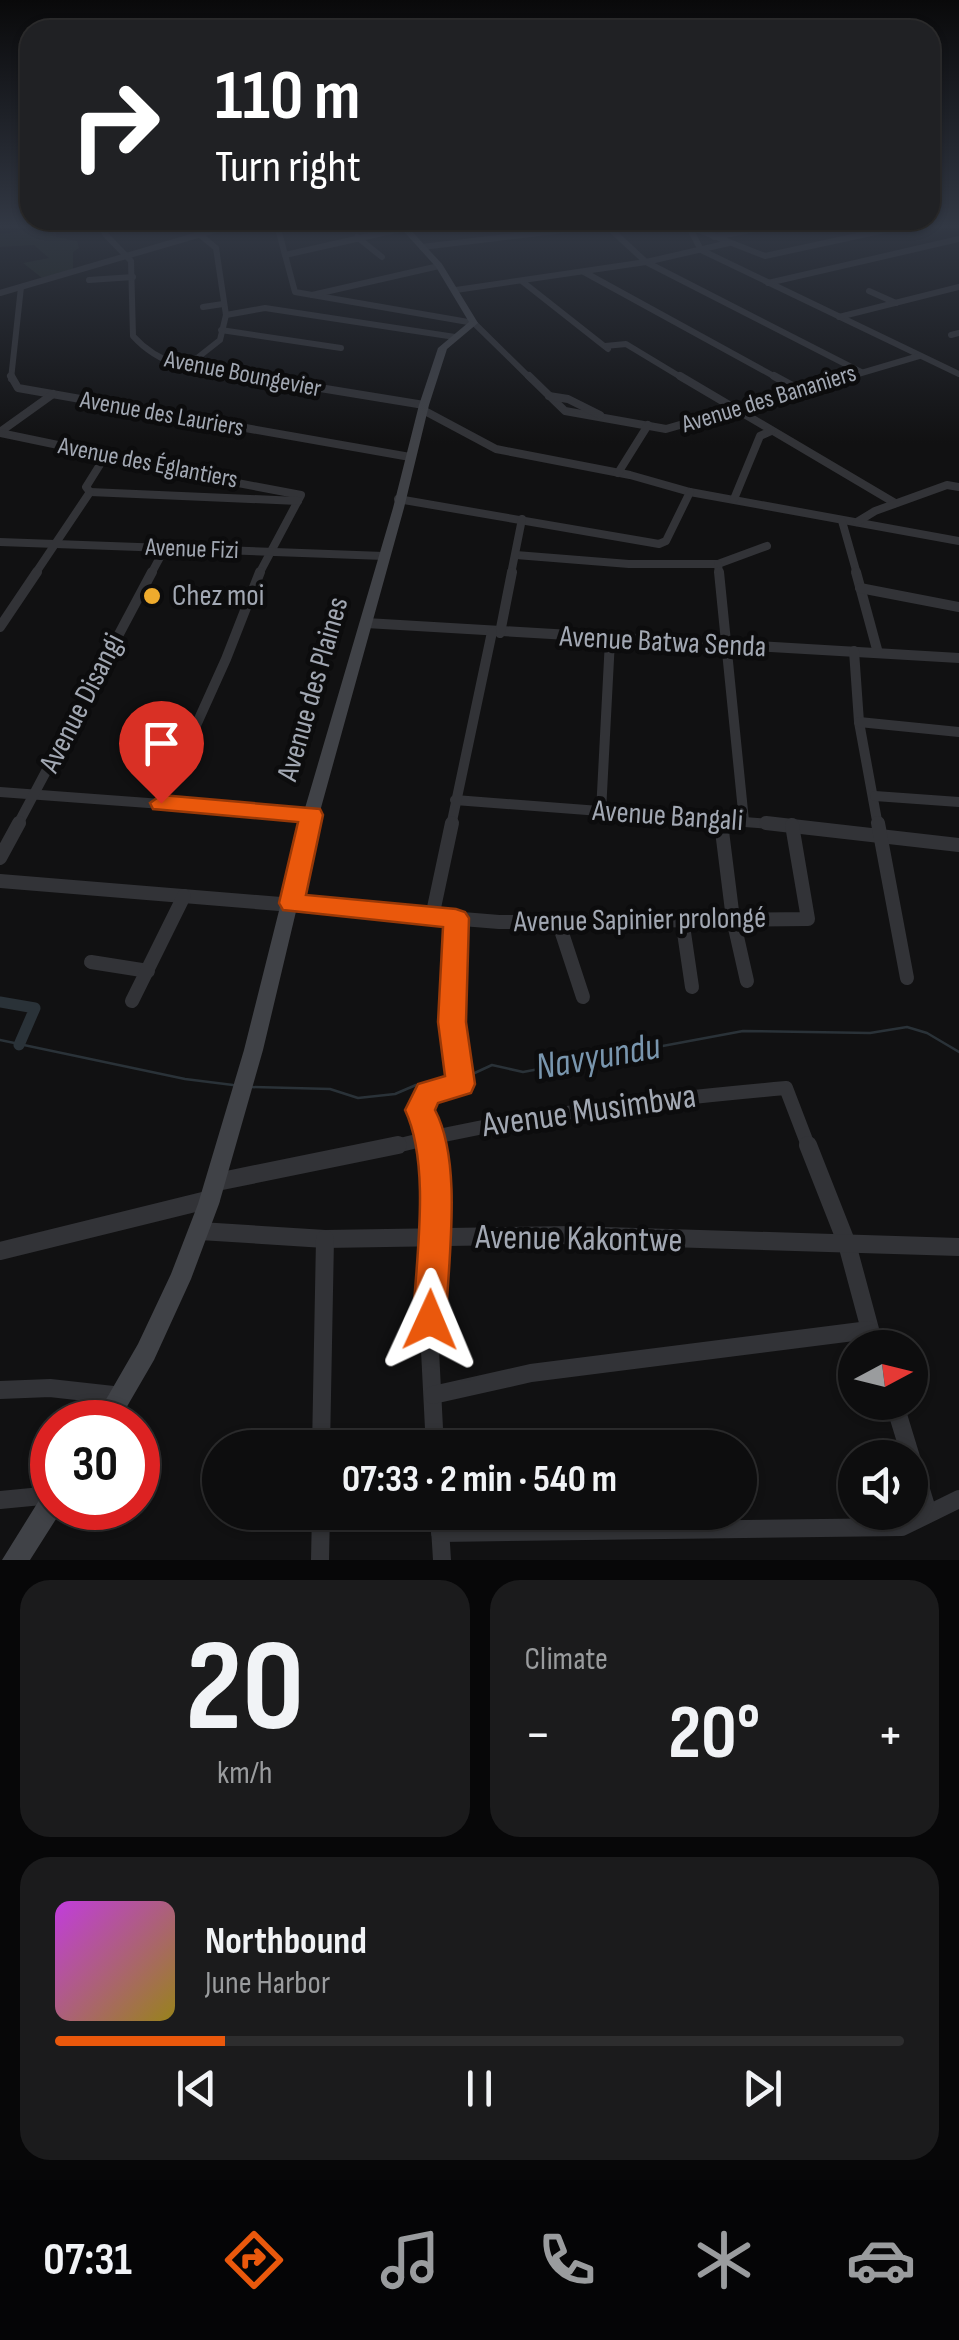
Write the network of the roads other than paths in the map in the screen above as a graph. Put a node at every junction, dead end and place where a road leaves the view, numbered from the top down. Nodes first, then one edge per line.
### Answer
1 (21, 298) edge
2 (134, 298) edge
3 (222, 298) edge
4 (319, 298) edge
5 (460, 298) edge
6 (543, 298) edge
7 (631, 298) edge
8 (716, 298) edge
9 (800, 298) edge
10 (884, 298) edge
11 (918, 298) edge
12 (896, 303) junction
13 (223, 304) junction
14 (203, 307) dead end
15 (226, 315) junction
16 (839, 317) junction
17 (474, 323) junction
18 (221, 330) junction
19 (455, 337) junction
20 (341, 348) dead end
21 (920, 356) junction
22 (959, 360) edge
23 (938, 364) junction
24 (187, 366) junction
25 (860, 372) junction
26 (959, 374) edge
27 (798, 390) junction
28 (54, 394) junction
29 (423, 408) junction
30 (733, 410) junction
31 (648, 425) junction
32 (770, 431) junction
33 (0, 433) edge
34 (106, 455) junction
35 (410, 458) junction
36 (618, 473) junction
37 (959, 487) edge
38 (90, 492) junction
39 (690, 492) junction
40 (297, 497) junction
41 (398, 499) junction
42 (734, 499) junction
43 (895, 503) junction
44 (522, 520) junction
45 (842, 521) junction
46 (857, 522) junction
47 (959, 541) edge
48 (0, 542) edge
49 (54, 544) junction
50 (767, 546) dead end
51 (164, 548) junction
52 (268, 551) junction
53 (516, 555) junction
54 (384, 556) junction
55 (718, 564) junction
56 (860, 588) junction
57 (0, 605) edge
58 (12, 606) junction
59 (959, 607) edge
60 (366, 622) junction
61 (0, 627) edge
62 (496, 633) junction
63 (610, 640) junction
64 (725, 645) junction
65 (854, 652) junction
66 (878, 653) junction
67 (959, 658) edge
68 (859, 722) junction
69 (959, 732) edge
70 (0, 792) edge
71 (36, 794) junction
72 (875, 796) junction
73 (455, 800) junction
74 (959, 802) edge
75 (161, 803) junction
76 (601, 812) junction
77 (311, 815) junction
78 (720, 819) junction
79 (744, 821) junction
80 (792, 825) junction
81 (880, 834) junction
82 (959, 845) edge
83 (0, 858) edge
84 (0, 882) edge
85 (184, 896) junction
86 (292, 903) junction
87 (432, 917) junction
88 (456, 918) junction
89 (733, 918) junction
90 (682, 919) junction
91 (558, 921) junction
92 (90, 962) dead end
93 (148, 971) junction
94 (907, 978) dead end
95 (747, 981) dead end
96 (692, 987) dead end
97 (583, 997) dead end
98 (132, 1001) dead end
99 (429, 1138) junction
100 (214, 1191) junction
101 (200, 1230) junction
102 (433, 1237) junction
103 (326, 1240) junction
104 (846, 1244) junction
105 (959, 1247) edge
106 (0, 1251) edge
107 (870, 1330) edge
108 (838, 1341) edge
109 (0, 1390) edge
110 (122, 1396) junction
111 (433, 1396) junction
112 (119, 1400) edge
113 (321, 1430) edge
114 (435, 1430) edge
115 (30, 1499) edge
116 (959, 1499) edge
117 (0, 1500) edge
118 (928, 1514) edge
119 (757, 1526) edge
120 (838, 1526) edge
121 (33, 1530) edge
122 (321, 1530) edge
123 (440, 1530) edge
124 (15, 1560) edge
125 (320, 1560) edge
126 (442, 1560) edge

1 - 28 street, Avenue des Lauriers
2 - 24 street, Avenue Boungevier
3 - 13 street
4 - 17 street
5 - 17 street
6 - 30 street
7 - 27 street
8 - 25 street
9 - 16 street
10 - 12 street
11 - 12 street
12 - 16 street
13 - 14 street
13 - 15 street
15 - 18 street
15 - 19 street
16 - 21 street
17 - 19 street, Avenue des Plaines
17 - 31 street, Avenue des Bananiers
18 - 20 street
18 - 24 street
19 - 29 street, Avenue des Plaines
21 - 23 street
21 - 25 street, Avenue des Bananiers
22 - 23 street
23 - 26 street
24 - 29 street, Avenue Boungevier
25 - 27 street, Avenue des Bananiers
27 - 30 street, Avenue des Bananiers
28 - 33 street
28 - 35 street, Avenue des Lauriers
29 - 35 street, Avenue des Plaines
29 - 36 street, Avenue Boungevier
30 - 31 street, Avenue des Bananiers
30 - 32 street
31 - 36 street
32 - 42 street
32 - 43 street
33 - 34 street, Avenue des Églantiers
34 - 38 street
34 - 40 street, Avenue des Églantiers
35 - 41 street, Avenue des Plaines
36 - 39 street, Avenue Boungevier
37 - 43 street
38 - 40 street
38 - 49 street
39 - 42 street, Avenue Boungevier
39 - 44 street
40 - 52 street
41 - 44 street
41 - 54 street, Avenue des Plaines
42 - 45 street, Avenue Boungevier
43 - 46 street
44 - 53 street
45 - 46 street, Avenue Boungevier
45 - 56 street
46 - 47 street, Avenue Boungevier
48 - 49 street, Avenue Fizi
49 - 51 street, Avenue Fizi
49 - 58 street
50 - 55 street
51 - 52 street, Avenue Fizi
51 - 71 street, Avenue Disangi
52 - 54 street, Avenue Fizi
52 - 75 street
53 - 55 street
53 - 62 street
54 - 60 street, Avenue des Plaines
55 - 64 street
56 - 59 street
56 - 66 street
57 - 58 street
58 - 61 street
60 - 62 street, Avenue Batwa Senda
60 - 77 street, Avenue des Plaines
62 - 63 street, Avenue Batwa Senda
62 - 73 street
63 - 64 street, Avenue Batwa Senda
63 - 76 street
64 - 65 street, Avenue Batwa Senda
64 - 79 street
65 - 66 street, Avenue Batwa Senda
65 - 68 street
66 - 67 street, Avenue Batwa Senda
68 - 69 street
68 - 72 street
70 - 71 street
71 - 75 street
71 - 83 street, Avenue Disangi
72 - 74 street
72 - 81 street
73 - 76 street, Avenue Bangali
73 - 87 street
75 - 77 street
76 - 78 street, Avenue Bangali
77 - 86 street, Avenue des Plaines
78 - 79 street, Avenue Bangali
78 - 89 street
79 - 80 street, Avenue Bangali
80 - 81 street, Avenue Bangali
80 - 89 street, Avenue Sapinier prolongé
81 - 82 street, Avenue Bangali
81 - 94 street
84 - 85 street, Avenue Sapinier prolongé
85 - 86 street, Avenue Sapinier prolongé
85 - 93 street
86 - 87 street, Avenue Sapinier prolongé
86 - 100 street, Avenue des Plaines
87 - 88 street, Avenue Sapinier prolongé
88 - 91 street, Avenue Sapinier prolongé
88 - 99 street
89 - 90 street, Avenue Sapinier prolongé
89 - 95 street
90 - 91 street, Avenue Sapinier prolongé
90 - 96 street
91 - 97 street
92 - 93 street
93 - 98 street
99 - 100 street, Avenue Musimbwa
99 - 102 street
99 - 104 street, Avenue Musimbwa
100 - 101 street, Avenue des Plaines
100 - 106 street, Avenue Musimbwa
101 - 103 street, Avenue Kakontwe
101 - 110 street, Avenue des Plaines
102 - 103 street, Avenue Kakontwe
102 - 104 street, Avenue Kakontwe
102 - 111 street
103 - 113 street
104 - 105 street, Avenue Kakontwe
104 - 107 street
108 - 111 street
109 - 110 street
110 - 112 street, Avenue des Plaines
111 - 114 street
115 - 117 street
116 - 118 street
119 - 120 street
121 - 124 street
122 - 125 street
123 - 126 street

